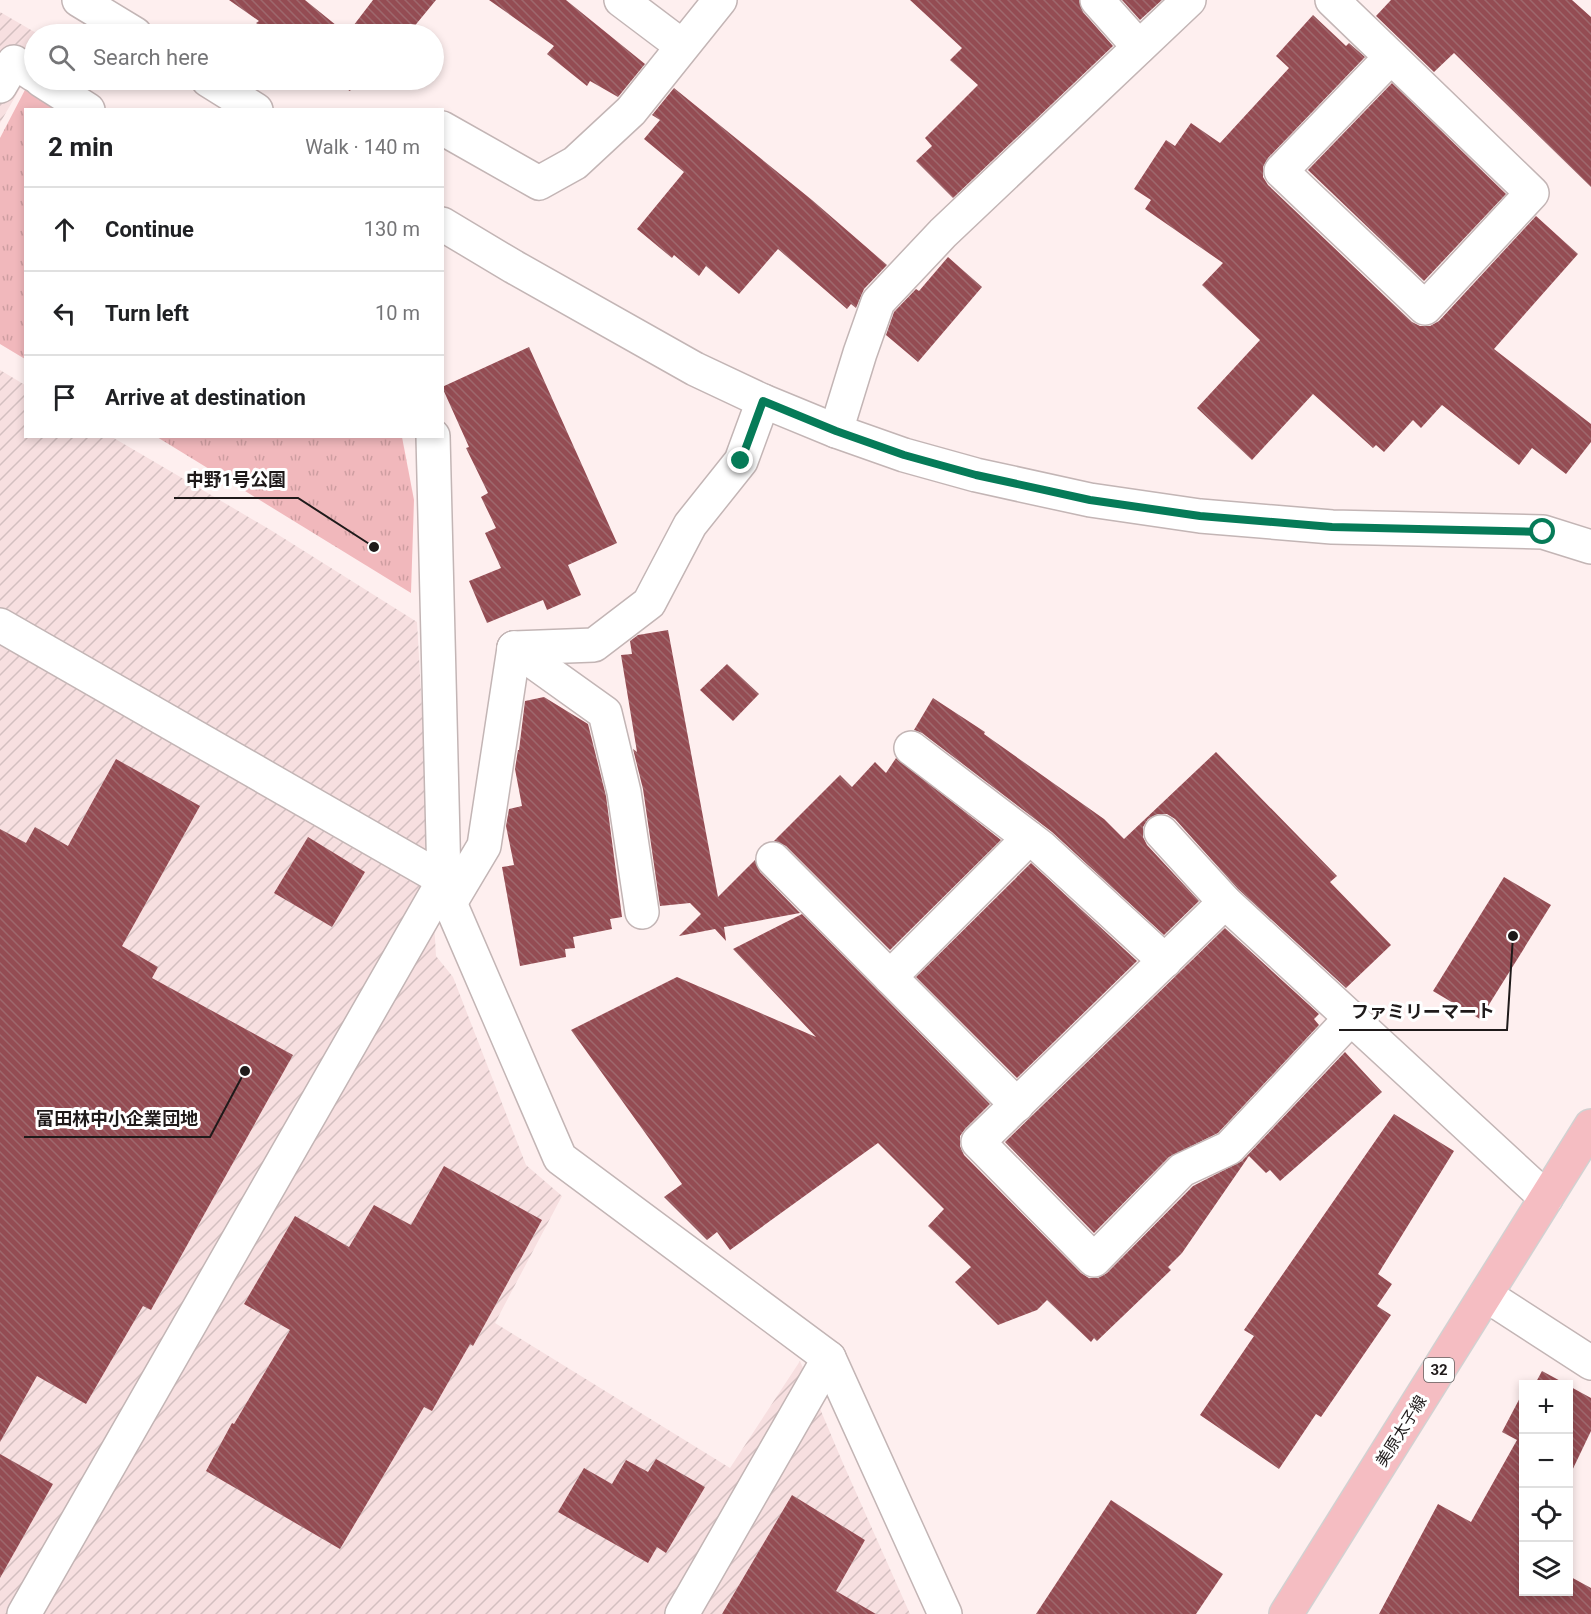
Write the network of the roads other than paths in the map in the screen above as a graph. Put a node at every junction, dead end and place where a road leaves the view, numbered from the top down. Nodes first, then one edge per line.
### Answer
1 (79, 0) edge
2 (621, 0) edge
3 (720, 0) edge
4 (1097, 0) edge
5 (1189, 0) edge
6 (1332, 0) edge
7 (119, 24) edge
8 (682, 46) junction
9 (1139, 47) junction
10 (1391, 57) junction
11 (24, 68) edge
12 (0, 86) edge
13 (57, 90) edge
14 (224, 90) edge
15 (85, 108) edge
16 (253, 108) edge
17 (444, 129) edge
18 (444, 225) edge
19 (763, 401) junction
20 (836, 431) junction
21 (433, 438) edge
22 (1591, 547) edge
23 (0, 625) edge
24 (514, 648) junction
25 (911, 748) dead end
26 (1161, 832) dead end
27 (1029, 838) junction
28 (773, 859) dead end
29 (447, 892) junction
30 (1226, 902) junction
31 (642, 912) dead end
32 (1165, 961) junction
33 (890, 977) junction
34 (1352, 1018) junction
35 (1017, 1105) junction
36 (1591, 1126) edge
37 (1546, 1198) junction
38 (1486, 1295) junction
39 (829, 1358) junction
40 (1591, 1363) edge
41 (24, 1614) edge
42 (682, 1614) edge
43 (945, 1614) edge
44 (1286, 1614) edge

1 - 7 street
2 - 8 street
3 - 8 street
4 - 9 street
5 - 9 street
6 - 10 street
8 - 17 street
9 - 20 street
10 - 10 street
11 - 12 street
13 - 15 street
14 - 16 street
18 - 19 street
19 - 20 street
19 - 24 street
20 - 22 street
21 - 29 street
23 - 29 street
24 - 29 street
24 - 31 street
25 - 27 street
26 - 30 street
27 - 32 street
27 - 33 street
28 - 33 street
29 - 39 street
29 - 41 street
30 - 32 street
30 - 34 street
32 - 35 street
33 - 35 street
34 - 35 street
34 - 37 street
36 - 37 main road, 美原太子線 / 32
37 - 38 main road, 美原太子線 / 32
38 - 40 street
38 - 44 main road, 美原太子線 / 32
39 - 42 street
39 - 43 street

